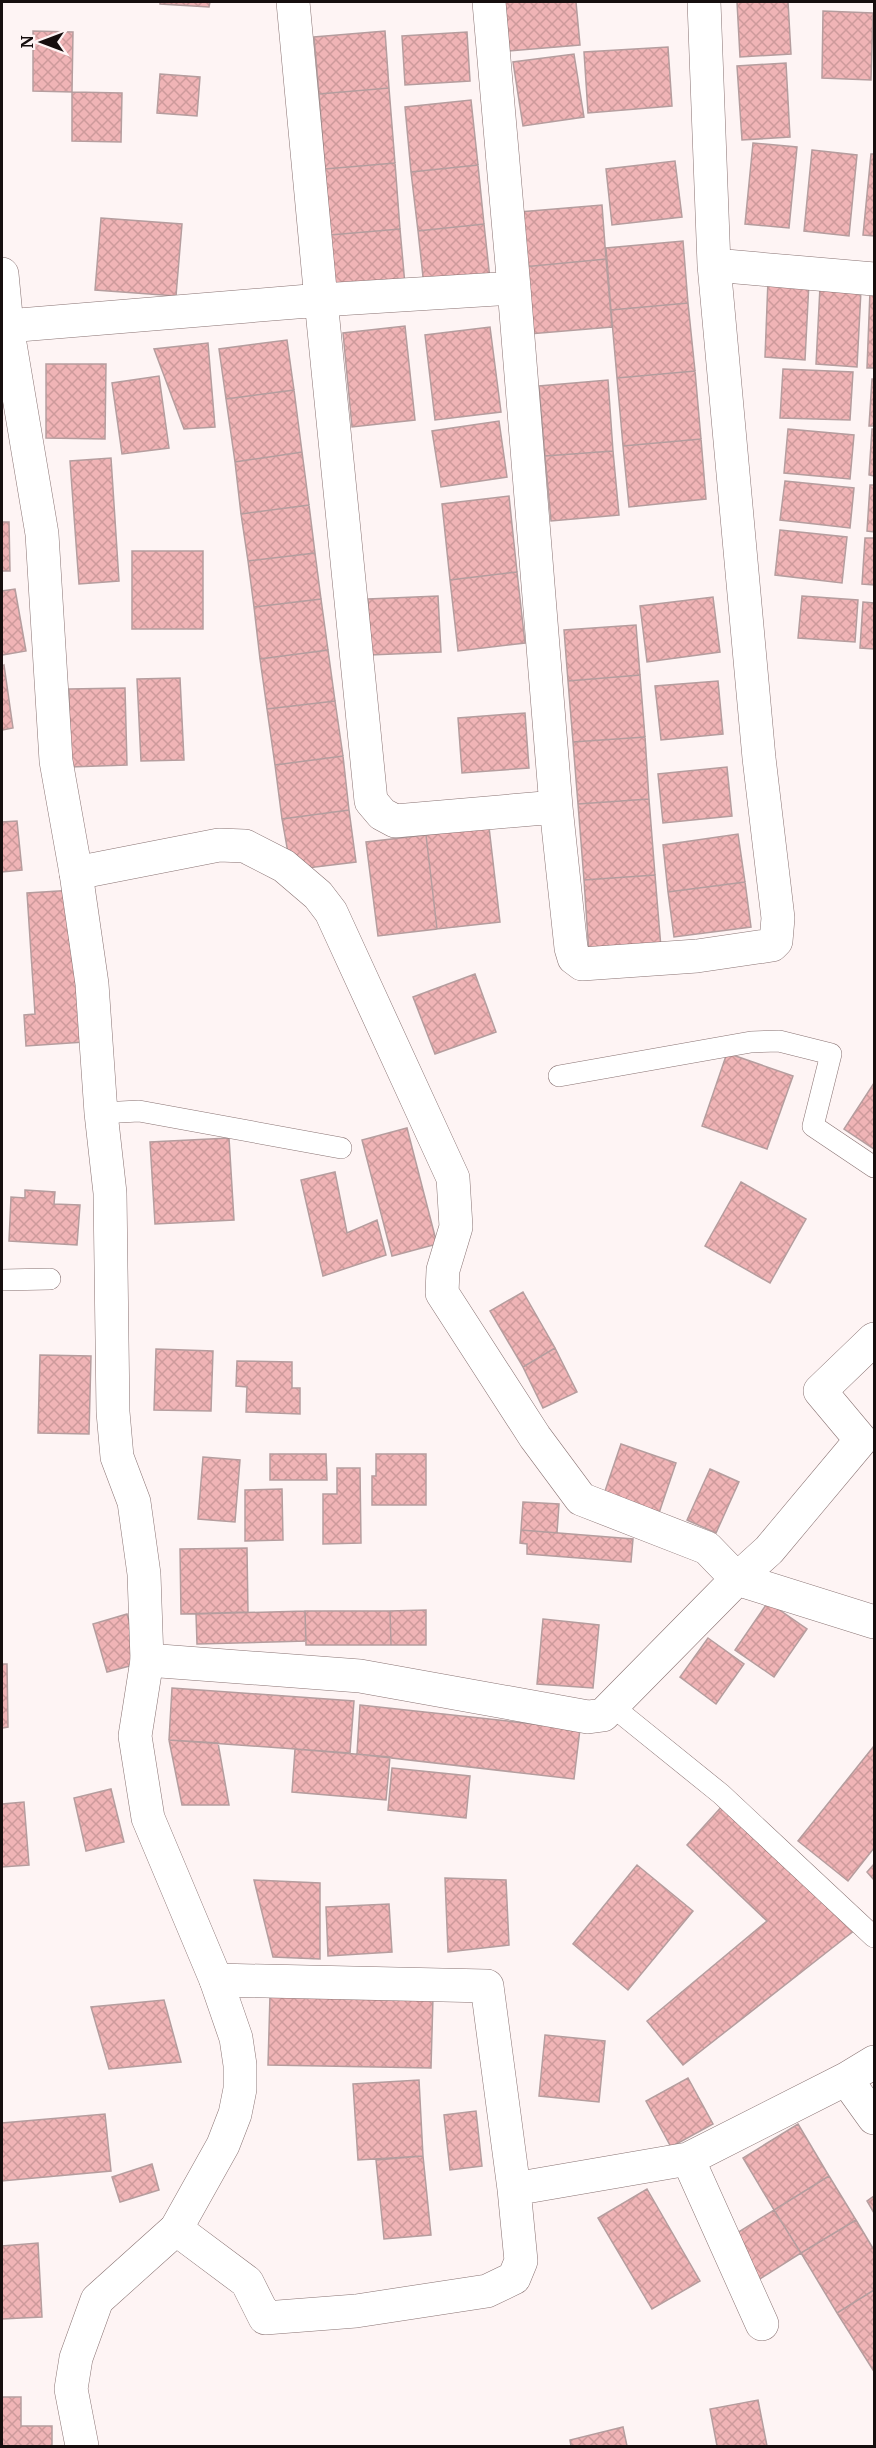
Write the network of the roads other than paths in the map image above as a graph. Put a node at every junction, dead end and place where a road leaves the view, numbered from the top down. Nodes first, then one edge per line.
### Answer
1 (293, 2) edge
2 (489, 2) edge
3 (704, 2) edge
4 (714, 265) junction
5 (2, 274) edge
6 (874, 279) edge
7 (514, 288) junction
8 (321, 300) junction
9 (7, 326) junction
10 (556, 807) junction
11 (76, 873) junction
12 (558, 1076) dead end
13 (101, 1113) junction
14 (341, 1148) dead end
15 (874, 1167) edge
16 (50, 1279) dead end
17 (2, 1280) edge
18 (874, 1339) edge
19 (737, 1579) junction
20 (874, 1622) edge
21 (147, 1660) junction
22 (612, 1706) junction
23 (874, 1937) edge
24 (216, 1980) junction
25 (874, 2062) edge
26 (846, 2079) junction
27 (874, 2118) edge
28 (688, 2159) junction
29 (514, 2189) junction
30 (176, 2229) junction
31 (762, 2324) dead end
32 (82, 2446) edge

1 - 8 street
2 - 7 street
3 - 4 street
4 - 6 street
4 - 10 street
5 - 9 street
7 - 8 street
7 - 10 street
8 - 9 street
8 - 10 street
9 - 11 street
11 - 13 street
11 - 19 street
12 - 15 lane
13 - 14 lane
13 - 21 street
16 - 17 lane
18 - 19 street
19 - 20 street
19 - 22 street
21 - 22 street
21 - 24 street
22 - 23 lane
24 - 29 street
24 - 30 street
25 - 26 street
26 - 27 street
26 - 28 street
28 - 29 street
28 - 31 street
29 - 30 street
30 - 32 street

